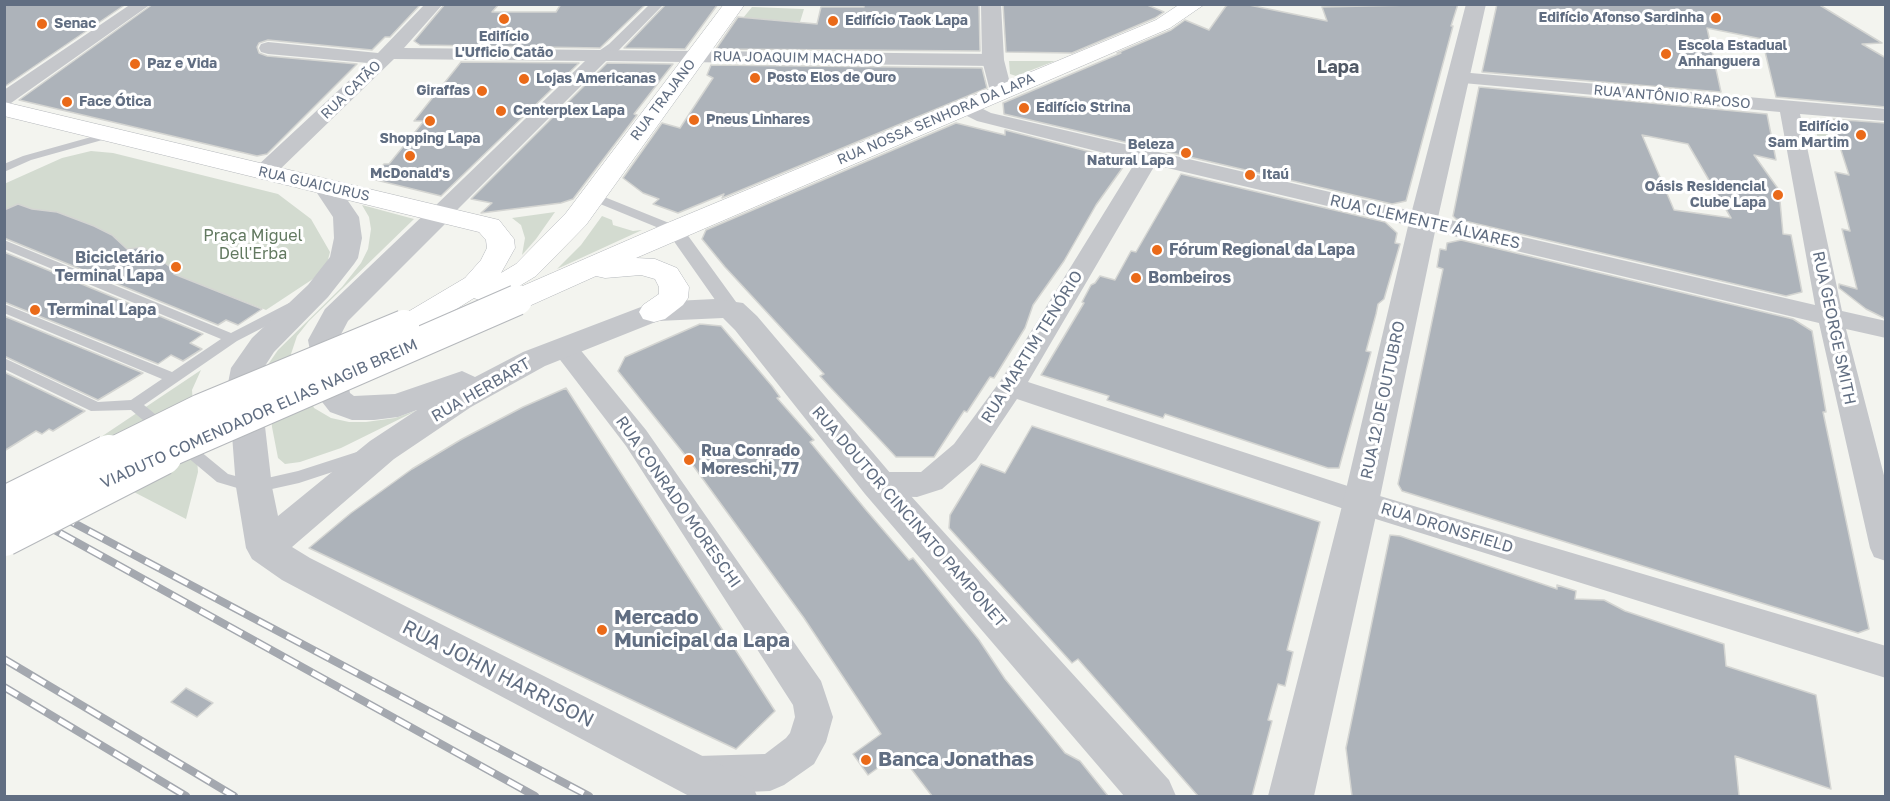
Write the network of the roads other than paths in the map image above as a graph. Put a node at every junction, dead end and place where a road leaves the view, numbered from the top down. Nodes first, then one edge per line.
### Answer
1 (143, 4) edge
2 (435, 4) edge
3 (658, 4) edge
4 (735, 4) edge
5 (991, 4) edge
6 (1195, 4) edge
7 (1476, 4) edge
8 (268, 48) dead end
9 (385, 56) junction
10 (601, 56) junction
11 (696, 57) junction
12 (993, 60) junction
13 (1459, 78) junction
14 (1001, 91) junction
15 (4, 99) edge
16 (969, 105) junction
17 (1789, 107) junction
18 (4, 110) edge
19 (1886, 115) edge
20 (109, 135) junction
21 (1149, 157) junction
22 (4, 169) edge
23 (264, 172) junction
24 (326, 187) junction
25 (592, 196) junction
26 (441, 213) junction
27 (1423, 222) junction
28 (675, 230) junction
29 (4, 244) edge
30 (566, 279) junction
31 (521, 285) junction
32 (311, 298) junction
33 (4, 308) edge
34 (732, 310) junction
35 (654, 312) junction
36 (1831, 318) junction
37 (417, 320) junction
38 (1886, 330) edge
39 (232, 338) junction
40 (549, 354) junction
41 (4, 363) edge
42 (173, 378) junction
43 (1011, 387) junction
44 (134, 405) junction
45 (382, 450) junction
46 (878, 484) junction
47 (254, 487) junction
48 (1361, 502) junction
49 (4, 507) edge
50 (4, 536) edge
51 (265, 548) junction
52 (1886, 548) edge
53 (1886, 662) edge
54 (693, 775) junction
55 (734, 796) edge
56 (1153, 796) edge
57 (1291, 796) edge

1 - 15 street
2 - 9 street, RUA CATÃO
3 - 10 street
4 - 11 main road, RUA TRAJANO
5 - 12 street
6 - 14 main road, RUA NOSSA SENHORA DA LAPA
7 - 13 street, RUA 12 DE OUTUBRO
8 - 9 street, RUA JOAQUIM MACHADO
9 - 10 street, RUA JOAQUIM MACHADO
9 - 23 street, RUA CATÃO
10 - 11 street, RUA JOAQUIM MACHADO
10 - 26 street
11 - 12 street, RUA JOAQUIM MACHADO
11 - 25 main road, RUA TRAJANO
12 - 14 street
13 - 17 street, RUA ANTÔNIO RAPOSO
13 - 27 street, RUA 12 DE OUTUBRO
14 - 16 main road, RUA NOSSA SENHORA DA LAPA
16 - 21 street, RUA CLEMENTE ÁLVARES
16 - 28 main road, RUA NOSSA SENHORA DA LAPA
17 - 19 street, RUA ANTÔNIO RAPOSO
17 - 36 street, RUA GEORGE SMITH
18 - 20 main road, RUA GUAICURUS
20 - 22 lane
20 - 23 main road, RUA GUAICURUS
21 - 27 street, RUA CLEMENTE ÁLVARES
21 - 43 street, RUA MARTIM TENÓRIO
23 - 24 main road, RUA GUAICURUS
24 - 26 main road, RUA GUAICURUS
24 - 32 street
25 - 28 lane
25 - 31 main road, RUA TRAJANO
26 - 37 main road, RUA GUAICURUS
26 - 40 street
27 - 36 street, RUA CLEMENTE ÁLVARES
27 - 48 street, RUA 12 DE OUTUBRO
28 - 30 main road, RUA NOSSA SENHORA DA LAPA
28 - 34 street, RUA DOUTOR CINCINATO PAMPONET
29 - 39 lane
30 - 31 main road
30 - 35 main road
31 - 37 main road
31 - 50 main road, VIADUTO COMENDADOR ELIAS NAGIB BREIM, bridge
32 - 39 lane
32 - 47 street
33 - 42 lane
34 - 35 street, RUA HERBART
34 - 46 street, RUA DOUTOR CINCINATO PAMPONET
35 - 40 street, RUA HERBART
36 - 38 street, RUA CLEMENTE ÁLVARES
36 - 52 street, RUA GEORGE SMITH
37 - 49 main road, VIADUTO COMENDADOR ELIAS NAGIB BREIM, bridge
39 - 42 lane
40 - 45 street, RUA HERBART
40 - 54 street, RUA CONRADO MORESCHI
41 - 44 lane
42 - 44 lane
43 - 46 street, RUA MARTIM TENÓRIO
43 - 48 street, RUA DRONSFIELD
44 - 47 lane
45 - 47 lane
45 - 51 street, RUA HERBART
46 - 56 street, RUA DOUTOR CINCINATO PAMPONET
47 - 51 street
48 - 53 street, RUA DRONSFIELD
48 - 57 street, RUA 12 DE OUTUBRO
51 - 54 street, RUA JOHN HARRISON
54 - 55 street, RUA JOHN HARRISON

